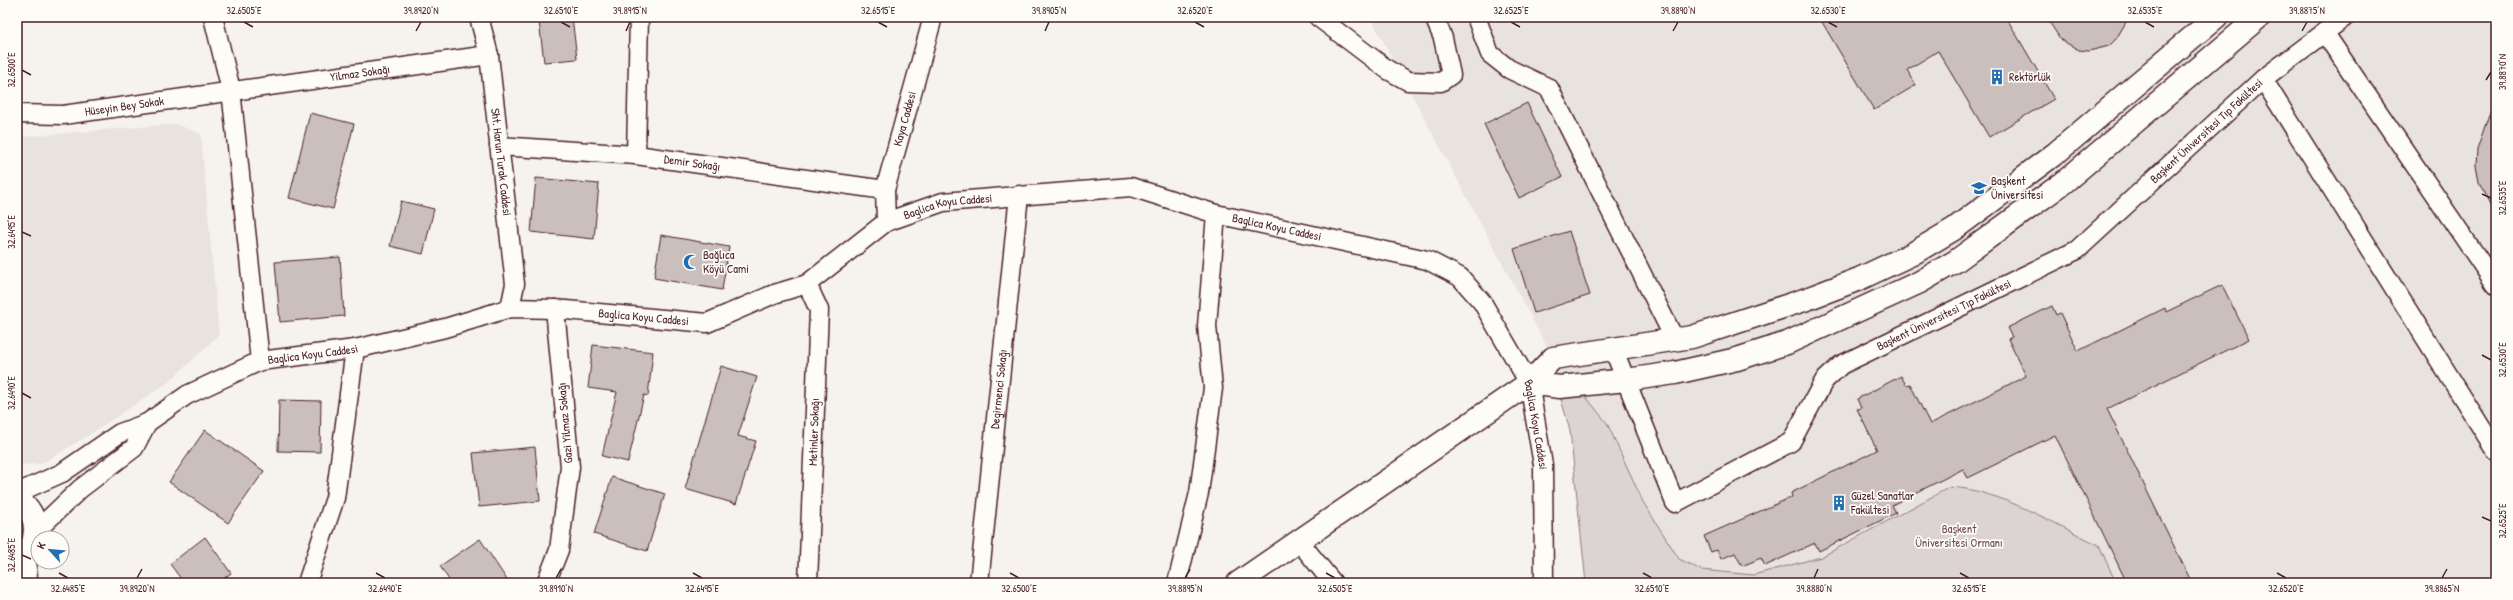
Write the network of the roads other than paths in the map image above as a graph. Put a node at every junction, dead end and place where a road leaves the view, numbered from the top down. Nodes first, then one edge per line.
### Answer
1 (213, 17) edge
2 (479, 17) edge
3 (639, 17) edge
4 (933, 17) edge
5 (1318, 17) edge
6 (1434, 17) edge
7 (1476, 17) edge
8 (2216, 17) edge
9 (2259, 17) edge
10 (2345, 17) edge
11 (2324, 32) junction
12 (489, 55) junction
13 (2263, 79) junction
14 (231, 90) junction
15 (17, 114) edge
16 (499, 146) junction
17 (636, 155) junction
18 (885, 190) junction
19 (1020, 195) junction
20 (1216, 214) junction
21 (886, 222) junction
22 (807, 284) junction
23 (2496, 285) edge
24 (510, 308) junction
25 (555, 309) junction
26 (1675, 340) junction
27 (1614, 348) junction
28 (355, 349) junction
29 (260, 361) junction
30 (1626, 380) junction
31 (1529, 383) junction
32 (147, 423) junction
33 (2496, 450) edge
34 (17, 493) edge
35 (17, 500) edge
36 (36, 530) edge
37 (37, 530) edge
38 (1298, 540) junction
39 (30, 549) edge
40 (21, 559) edge
41 (26, 583) edge
42 (307, 583) edge
43 (546, 583) edge
44 (808, 583) edge
45 (980, 583) edge
46 (1177, 583) edge
47 (1238, 583) edge
48 (1333, 583) edge
49 (1544, 583) edge

1 - 14 street
2 - 12 street, Sht. Harun Turak Caddesi
3 - 17 street
4 - 18 street, Kaya Caddesi
5 - 6 street
7 - 26 street
8 - 26 street
9 - 30 street
10 - 11 street, Başkent Üniversitesi Tıp Fakültesi
11 - 13 street, Başkent Üniversitesi Tıp Fakültesi
11 - 23 street
12 - 14 street, Yilmaz Sokağı
12 - 16 street, Sht. Harun Turak Caddesi
13 - 30 street, Başkent Üniversitesi Tıp Fakültesi
13 - 33 street
14 - 15 street, Hüseyin Bey Sokak
14 - 29 street
16 - 17 street, Demir Sokağı
16 - 24 street, Sht. Harun Turak Caddesi
17 - 18 street, Demir Sokağı
18 - 21 street, Kaya Caddesi
19 - 20 street, Baglica Koyu Caddesi
19 - 21 street, Baglica Koyu Caddesi
19 - 45 street, Degirmenci Sokağı
20 - 31 street, Baglica Koyu Caddesi
20 - 46 street
21 - 22 street, Baglica Koyu Caddesi
22 - 25 street, Baglica Koyu Caddesi
22 - 44 street, Metinler Sokağı
24 - 25 street, Baglica Koyu Caddesi
24 - 28 street, Baglica Koyu Caddesi
25 - 43 street, Gazi Yilmaz Sokağı
26 - 27 street
27 - 30 street, Başkent Üniversitesi Tıp Fakültesi
27 - 31 street
28 - 29 street, Baglica Koyu Caddesi
28 - 42 street
29 - 32 street, Baglica Koyu Caddesi
30 - 31 street
31 - 38 street
31 - 49 street, Baglica Koyu Caddesi
32 - 34 street
32 - 37 street
35 - 36 street
38 - 47 street
38 - 48 street
39 - 40 street
40 - 41 street

